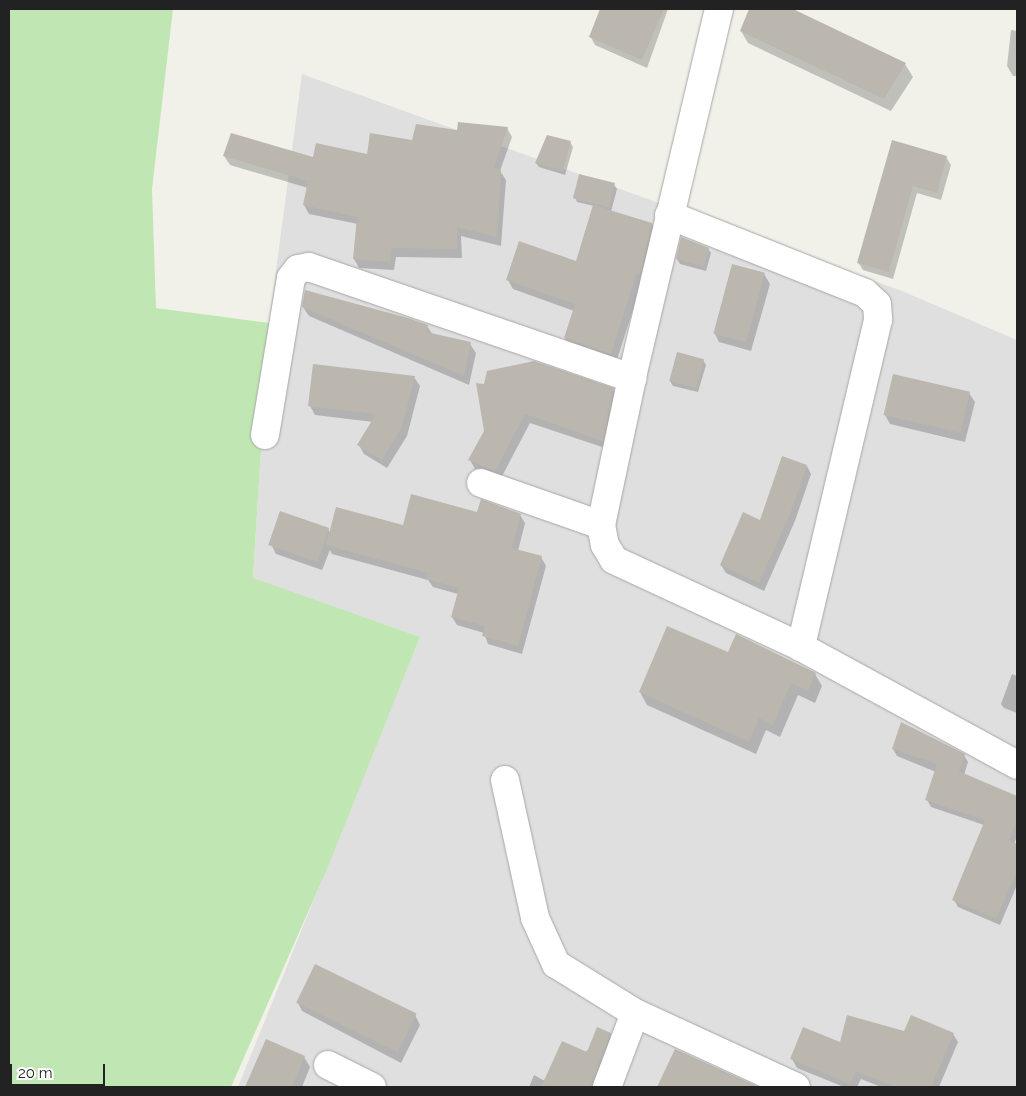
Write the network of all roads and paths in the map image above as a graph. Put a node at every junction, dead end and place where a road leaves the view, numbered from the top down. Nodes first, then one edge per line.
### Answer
1 (719, 9) edge
2 (669, 215) junction
3 (632, 378) junction
4 (265, 435) dead end
5 (481, 483) dead end
6 (601, 525) junction
7 (801, 647) junction
8 (1017, 765) edge
9 (505, 780) dead end
10 (635, 1013) junction
11 (328, 1066) dead end
12 (372, 1087) edge
13 (607, 1087) edge
14 (796, 1087) edge

1 - 2 street
2 - 3 street
2 - 7 street
3 - 4 street
3 - 6 street
5 - 6 street
6 - 7 street
7 - 8 street
9 - 10 street
10 - 13 street
10 - 14 street
11 - 12 street

